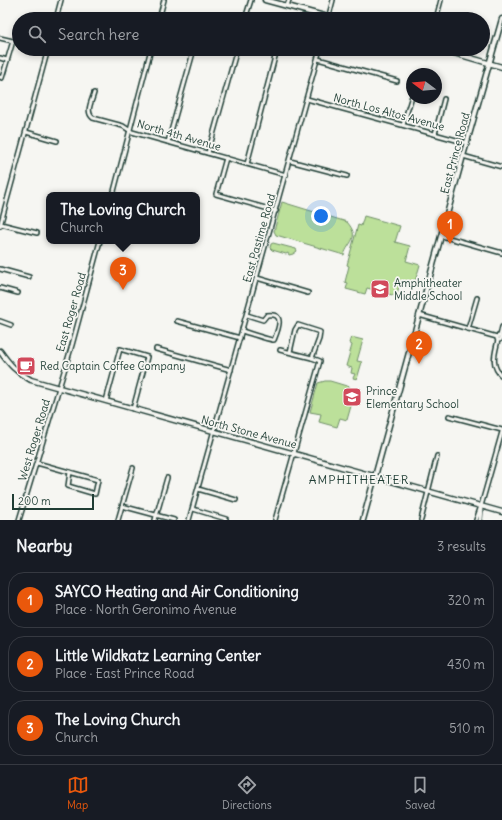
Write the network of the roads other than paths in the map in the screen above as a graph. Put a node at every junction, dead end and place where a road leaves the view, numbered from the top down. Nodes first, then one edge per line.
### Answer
1 (61, 0) edge
2 (164, 0) edge
3 (251, 0) edge
4 (265, 0) edge
5 (289, 0) edge
6 (333, 0) edge
7 (441, 0) edge
8 (287, 6) junction
9 (58, 12) edge
10 (160, 12) edge
11 (248, 12) edge
12 (308, 12) edge
13 (330, 12) edge
14 (438, 12) edge
15 (502, 19) edge
16 (0, 38) edge
17 (12, 41) edge
18 (12, 44) edge
19 (46, 56) edge
20 (149, 56) edge
21 (192, 56) edge
22 (235, 56) edge
23 (276, 56) edge
24 (463, 56) edge
25 (0, 58) edge
26 (318, 58) joint
27 (7, 60) junction
28 (489, 64) junction
29 (502, 67) edge
30 (0, 77) edge
31 (397, 81) dead end
32 (94, 93) dead end
33 (306, 99) junction
34 (444, 99) dead end
35 (410, 104) edge
36 (403, 125) junction
37 (129, 130) junction
38 (26, 132) junction
39 (435, 134) junction
40 (57, 140) dead end
41 (168, 142) junction
42 (466, 143) junction
43 (208, 153) junction
44 (463, 156) junction
45 (226, 158) junction
46 (290, 161) junction
47 (246, 164) junction
48 (502, 167) edge
49 (286, 174) junction
50 (347, 176) dead end
51 (114, 192) edge
52 (276, 211) junction
53 (0, 225) edge
54 (37, 234) dead end
55 (442, 236) junction
56 (99, 244) edge
57 (502, 253) edge
58 (0, 268) edge
59 (29, 277) dead end
60 (257, 278) junction
61 (0, 288) edge
62 (18, 293) dead end
63 (308, 293) dead end
64 (477, 298) dead end
65 (247, 315) junction
66 (419, 315) junction
67 (0, 321) edge
68 (177, 321) dead end
69 (11, 325) dead end
70 (502, 327) edge
71 (468, 329) junction
72 (242, 331) junction
73 (240, 338) junction
74 (500, 338) edge
75 (156, 349) dead end
76 (280, 350) dead end
77 (0, 351) edge
78 (290, 352) junction
79 (312, 358) junction
80 (231, 370) junction
81 (502, 376) edge
82 (58, 388) junction
83 (106, 401) junction
84 (132, 409) junction
85 (449, 416) dead end
86 (502, 431) edge
87 (214, 432) junction
88 (294, 453) junction
89 (438, 456) dead end
90 (37, 464) junction
91 (133, 468) dead end
92 (70, 472) junction
93 (375, 477) junction
94 (167, 478) dead end
95 (198, 489) junction
96 (428, 492) junction
97 (236, 500) dead end
98 (122, 506) junction
99 (482, 506) junction
100 (193, 509) junction
101 (502, 512) edge
102 (156, 515) junction
103 (226, 519) dead end
104 (19, 520) edge
105 (118, 520) edge
106 (155, 520) edge
107 (174, 520) edge
108 (189, 520) edge
109 (275, 520) edge
110 (363, 520) edge
111 (421, 520) edge
112 (476, 520) edge
113 (480, 520) edge

1 - 9 street
2 - 10 street
3 - 11 street
4 - 8 main road
5 - 8 street
6 - 13 street
7 - 14 street
8 - 12 main road
15 - 28 main road, East Prince Road
16 - 17 street
18 - 27 street
19 - 38 street
20 - 37 street
21 - 41 street
22 - 43 street
23 - 47 street
24 - 28 main road
25 - 27 street
26 - 31 street
26 - 33 street, East Pastime Road
27 - 30 street
28 - 29 main road
28 - 42 main road, East Prince Road
32 - 37 street, North 4th Avenue
33 - 36 street, North Los Altos Avenue
33 - 46 street, East Pastime Road
34 - 39 street
35 - 36 street
36 - 39 street, North Los Altos Avenue
37 - 41 street, North 4th Avenue
37 - 51 street
38 - 40 street
38 - 53 street
39 - 42 street, North Los Altos Avenue
41 - 43 street, North 4th Avenue
42 - 44 main road, East Prince Road
43 - 45 street, North 4th Avenue
44 - 48 street
44 - 55 main road, East Prince Road
45 - 47 street, North 4th Avenue
45 - 52 street
46 - 49 street, East Pastime Road
46 - 50 street
47 - 49 street, North 4th Avenue
49 - 52 street, East Pastime Road
52 - 60 street, East Pastime Road
53 - 54 street
55 - 57 street
55 - 66 main road, East Prince Road
56 - 82 street, East Roger Road
58 - 59 street
60 - 63 street
60 - 65 street, East Pastime Road
61 - 62 street
64 - 71 street
65 - 72 street, East Pastime Road
65 - 72 street
66 - 71 street
66 - 93 main road, East Prince Road
67 - 69 street
68 - 73 street
70 - 74 street
71 - 74 street
72 - 73 street, East Pastime Road
73 - 80 street, East Pastime Road
74 - 81 street
75 - 80 street
76 - 78 street
77 - 82 main road, North Stone Avenue
78 - 79 street
78 - 79 street
79 - 88 street
80 - 87 street, East Pastime Road
82 - 83 main road, North Stone Avenue
82 - 90 street, West Roger Road
83 - 84 main road, North Stone Avenue
83 - 84 street
84 - 87 main road, North Stone Avenue
85 - 86 street
86 - 99 street
87 - 88 main road, North Stone Avenue
87 - 95 street, East Pastime Road
88 - 93 main road, North Stone Avenue
88 - 109 street
89 - 96 street
90 - 92 street
90 - 104 street, West Roger Road
91 - 98 street
92 - 92 street
93 - 96 main road, North Stone Avenue
93 - 110 main road, East Prince Road
94 - 102 street
95 - 97 street
95 - 100 street, East Pastime Road
96 - 99 main road, North Stone Avenue
96 - 111 street
98 - 102 street
98 - 105 street
99 - 101 main road, North Stone Avenue
99 - 112 street
99 - 113 street
100 - 103 street
100 - 108 street, East Pastime Road
102 - 106 street
102 - 107 street

